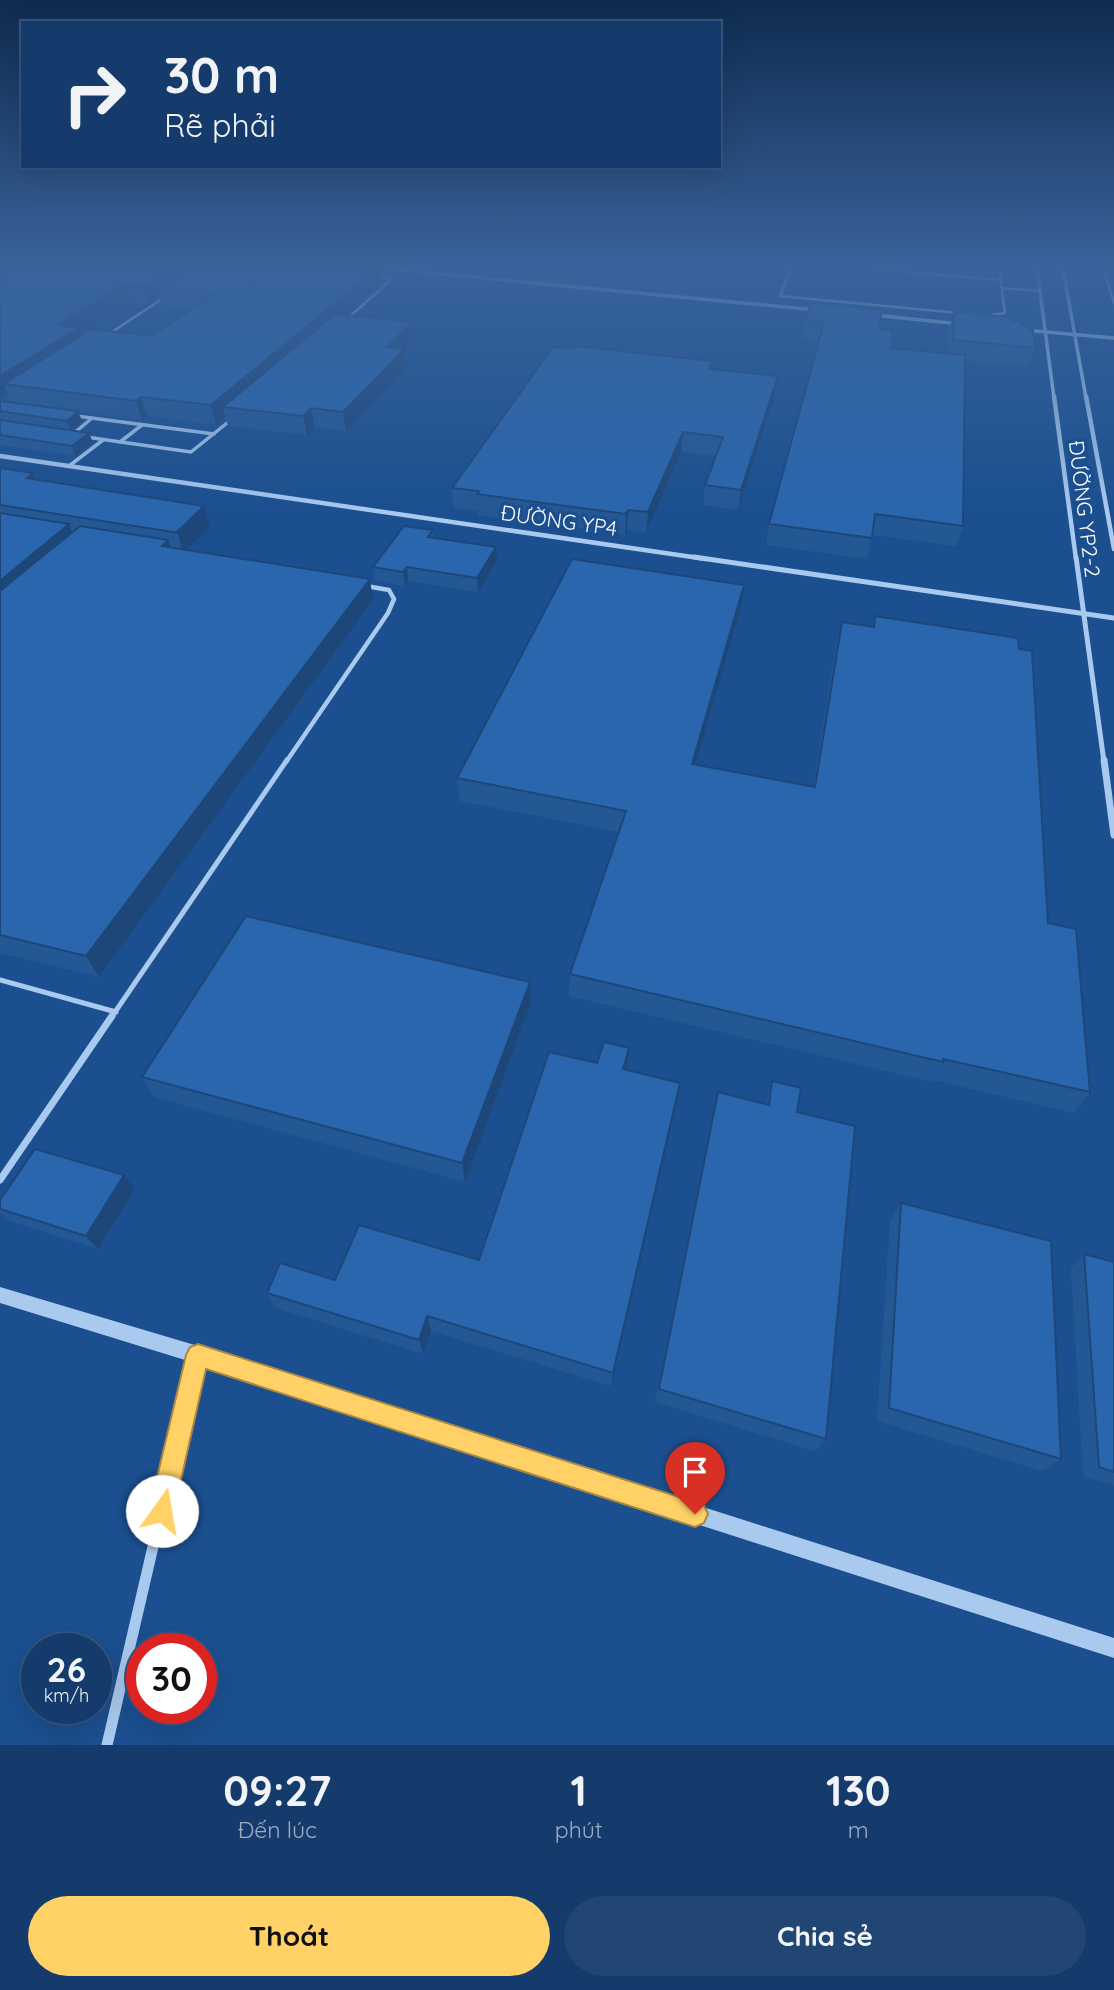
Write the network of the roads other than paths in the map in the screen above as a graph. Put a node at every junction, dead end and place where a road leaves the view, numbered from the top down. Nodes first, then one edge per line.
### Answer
1 (1047, 350) edge
2 (1078, 350) edge
3 (66, 415) edge
4 (235, 416) edge
5 (92, 418) junction
6 (142, 425) junction
7 (60, 433) edge
8 (214, 434) junction
9 (72, 435) junction
10 (103, 439) junction
11 (120, 442) junction
12 (0, 456) edge
13 (69, 466) junction
14 (1114, 549) edge
15 (361, 585) edge
16 (1082, 612) junction
17 (1114, 618) edge
18 (1114, 835) edge
19 (0, 980) edge
20 (116, 1012) junction
21 (0, 1180) edge
22 (0, 1295) edge
23 (198, 1355) junction
24 (1114, 1648) edge
25 (107, 1745) edge

1 - 16 street, ĐƯỜNG YP2-2
2 - 14 street, ĐƯỜNG YP2-2
3 - 5 lane
4 - 8 lane
5 - 6 lane
5 - 9 lane
6 - 8 lane
6 - 11 lane
7 - 9 lane
8 - 11 lane
9 - 10 lane
10 - 11 lane
10 - 13 lane
12 - 13 street, ĐƯỜNG YP4
13 - 16 street, ĐƯỜNG YP4
15 - 20 lane
16 - 17 street, ĐƯỜNG YP4
16 - 18 street, ĐƯỜNG YP2-2
19 - 20 lane
20 - 21 lane
22 - 23 street
23 - 24 street
23 - 25 street

